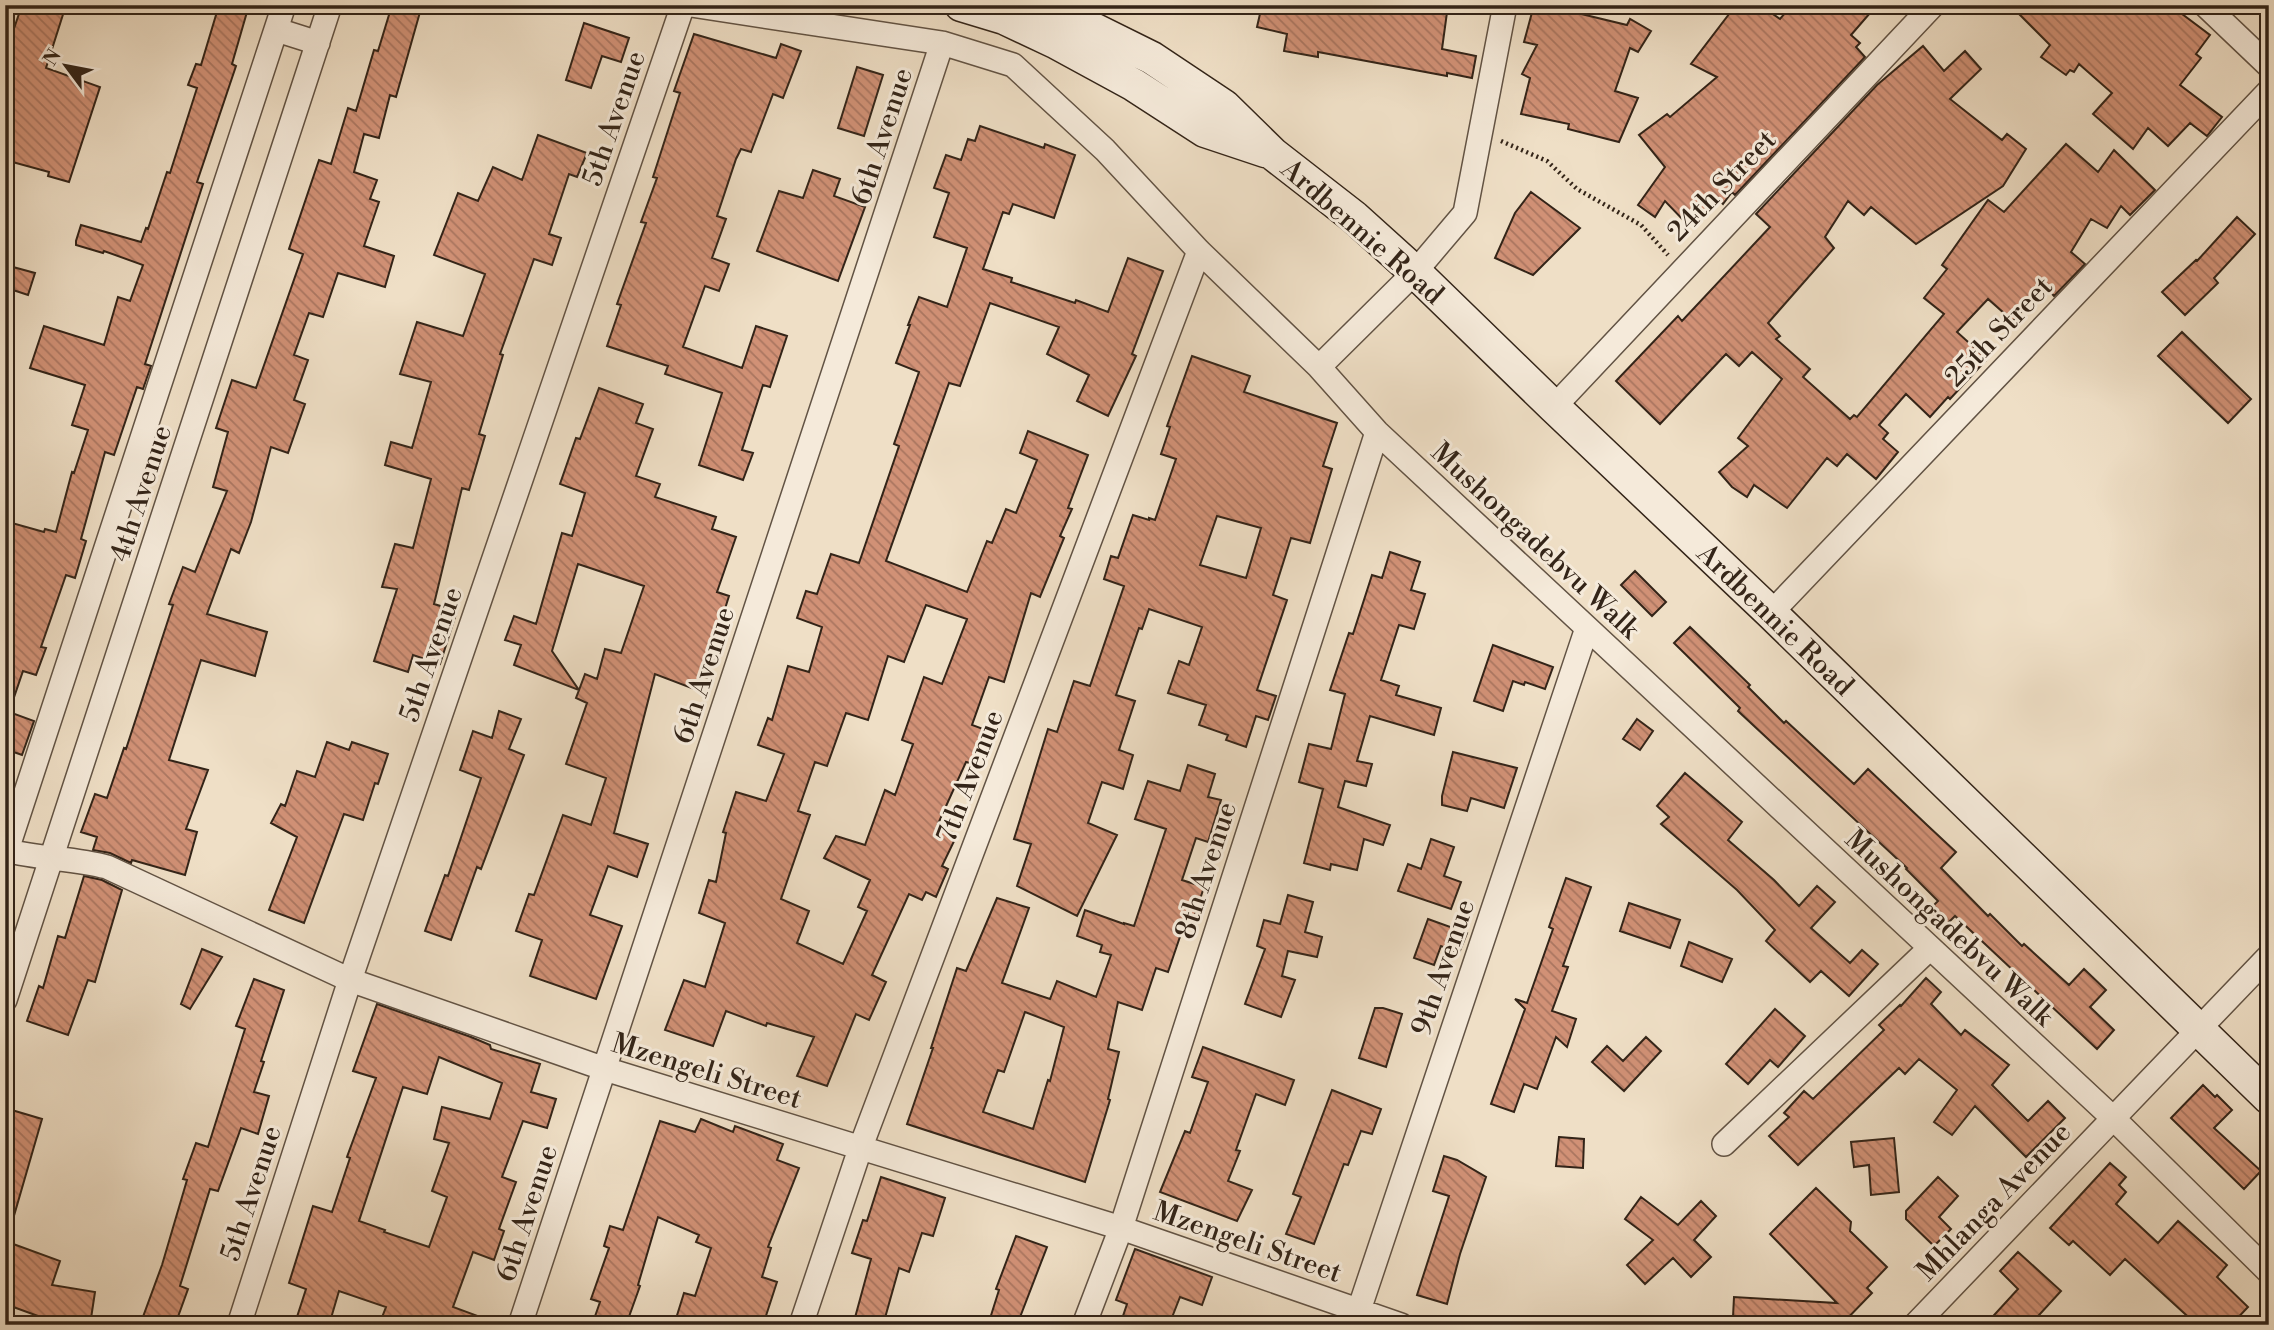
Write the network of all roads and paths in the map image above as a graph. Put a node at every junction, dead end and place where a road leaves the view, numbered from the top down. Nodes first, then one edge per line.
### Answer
1 (284, 5) edge
2 (330, 5) edge
3 (683, 5) edge
4 (691, 5) edge
5 (961, 5) edge
6 (1045, 5) edge
7 (1505, 5) edge
8 (1933, 5) edge
9 (2205, 5) edge
10 (277, 30) junction
11 (318, 43) junction
12 (942, 43) junction
13 (2269, 66) edge
14 (2269, 91) edge
15 (1480, 133) junction
16 (1272, 153) junction
17 (1199, 251) junction
18 (1681, 270) junction
19 (1415, 272) junction
20 (1320, 367) junction
21 (1554, 407) junction
22 (1377, 432) junction
23 (1771, 613) junction
24 (1587, 628) junction
25 (6, 852) edge
26 (52, 858) junction
27 (1929, 949) junction
28 (2269, 956) edge
29 (350, 980) junction
30 (5, 1000) edge
31 (2196, 1030) junction
32 (605, 1069) junction
33 (2269, 1098) edge
34 (2114, 1119) junction
35 (1724, 1144) dead end
36 (860, 1149) junction
37 (1121, 1228) junction
38 (2269, 1272) edge
39 (1357, 1318) edge
40 (239, 1325) edge
41 (520, 1325) edge
42 (801, 1325) edge
43 (1084, 1325) edge
44 (1401, 1325) edge
45 (1915, 1325) edge

1 - 10 street, 4th Avenue
2 - 11 street, 4th Avenue
3 - 29 street, 5th Avenue
4 - 12 street, Mushongadebvu Walk
5 - 16 main road, Ardbennie Road
6 - 16 main road, Ardbennie Road
7 - 15 street
8 - 18 street, 24th Street
9 - 13 street
10 - 11 street
10 - 25 street, 4th Avenue
11 - 26 street, 4th Avenue
12 - 17 street, Mushongadebvu Walk
12 - 32 street, 6th Avenue
14 - 23 street, 25th Street
15 - 18 path
15 - 19 street
16 - 19 main road, Ardbennie Road
17 - 20 street, Mushongadebvu Walk
17 - 36 street, 7th Avenue
18 - 21 street, 24th Street
19 - 20 street
19 - 21 main road, Ardbennie Road
20 - 22 street, Mushongadebvu Walk
21 - 23 main road, Ardbennie Road
22 - 24 street, Mushongadebvu Walk
22 - 37 street, 8th Avenue
23 - 31 main road, Ardbennie Road
24 - 27 street, Mushongadebvu Walk
24 - 39 street, 9th Avenue
25 - 26 street, Mzengeli Street
26 - 29 street, Mzengeli Street
26 - 30 street, 4th Avenue
27 - 34 street, Mushongadebvu Walk
27 - 35 street
28 - 31 street, Mhlanga Avenue
29 - 32 street, Mzengeli Street
29 - 40 street, 5th Avenue
31 - 33 main road, Ardbennie Road
31 - 34 street, Mhlanga Avenue
32 - 36 street, Mzengeli Street
32 - 41 street, 6th Avenue
34 - 38 street, Mushongadebvu Walk
34 - 45 street, Mhlanga Avenue
36 - 37 street, Mzengeli Street
36 - 42 street, 7th Avenue
37 - 39 street, Mzengeli Street
37 - 43 street, 8th Avenue
39 - 44 street, Mzengeli Street

